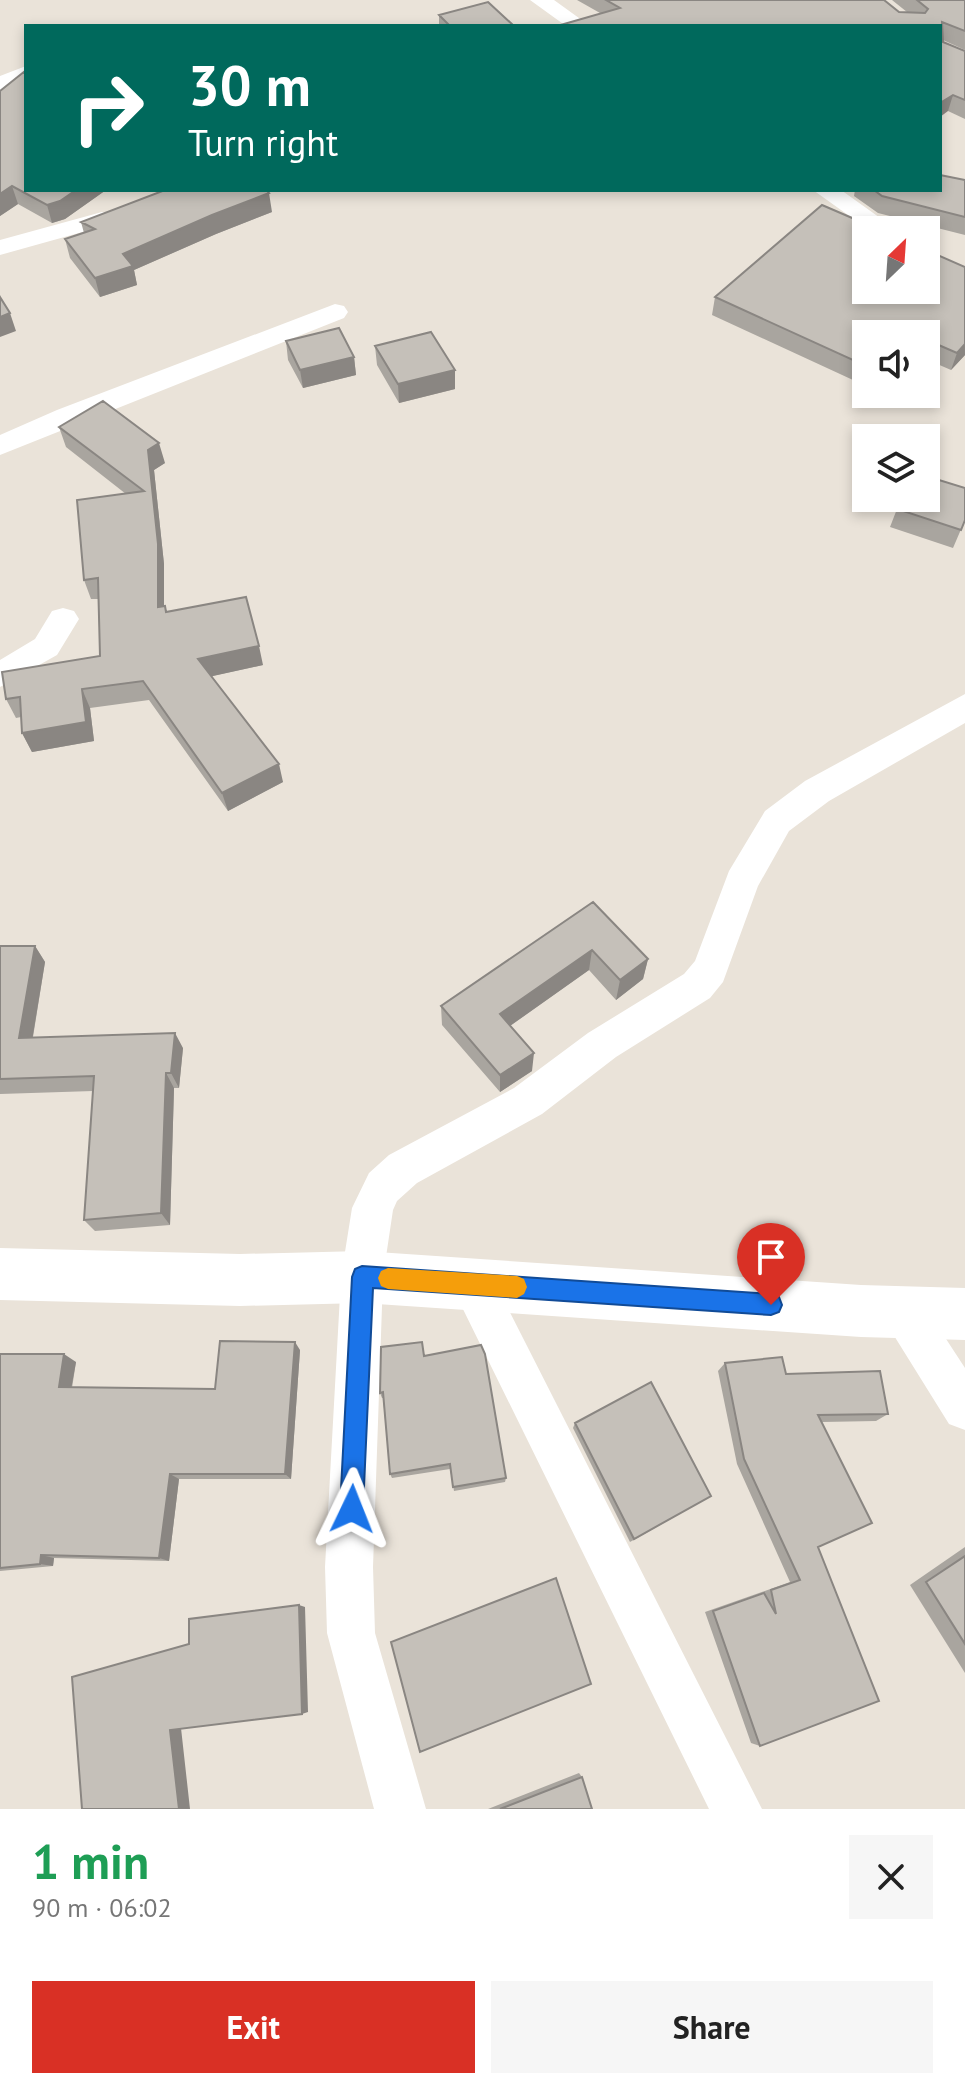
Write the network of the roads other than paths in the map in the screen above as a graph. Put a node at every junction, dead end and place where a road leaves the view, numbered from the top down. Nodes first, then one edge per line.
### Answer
1 (540, 0) edge
2 (577, 24) edge
3 (24, 73) edge
4 (0, 84) edge
5 (828, 192) edge
6 (864, 216) edge
7 (102, 219) edge
8 (0, 248) edge
9 (335, 312) dead end
10 (0, 446) edge
11 (63, 619) dead end
12 (0, 675) edge
13 (965, 707) edge
14 (0, 1274) edge
15 (362, 1277) junction
16 (473, 1284) junction
17 (903, 1311) junction
18 (965, 1314) edge
19 (965, 1408) edge
20 (400, 1809) edge
21 (736, 1809) edge

1 - 2 street
3 - 4 street
5 - 6 street
7 - 8 street
9 - 10 street
11 - 12 street
13 - 15 street
14 - 15 street
15 - 16 street
15 - 20 street
16 - 17 street
16 - 21 street
17 - 18 street
17 - 19 street

